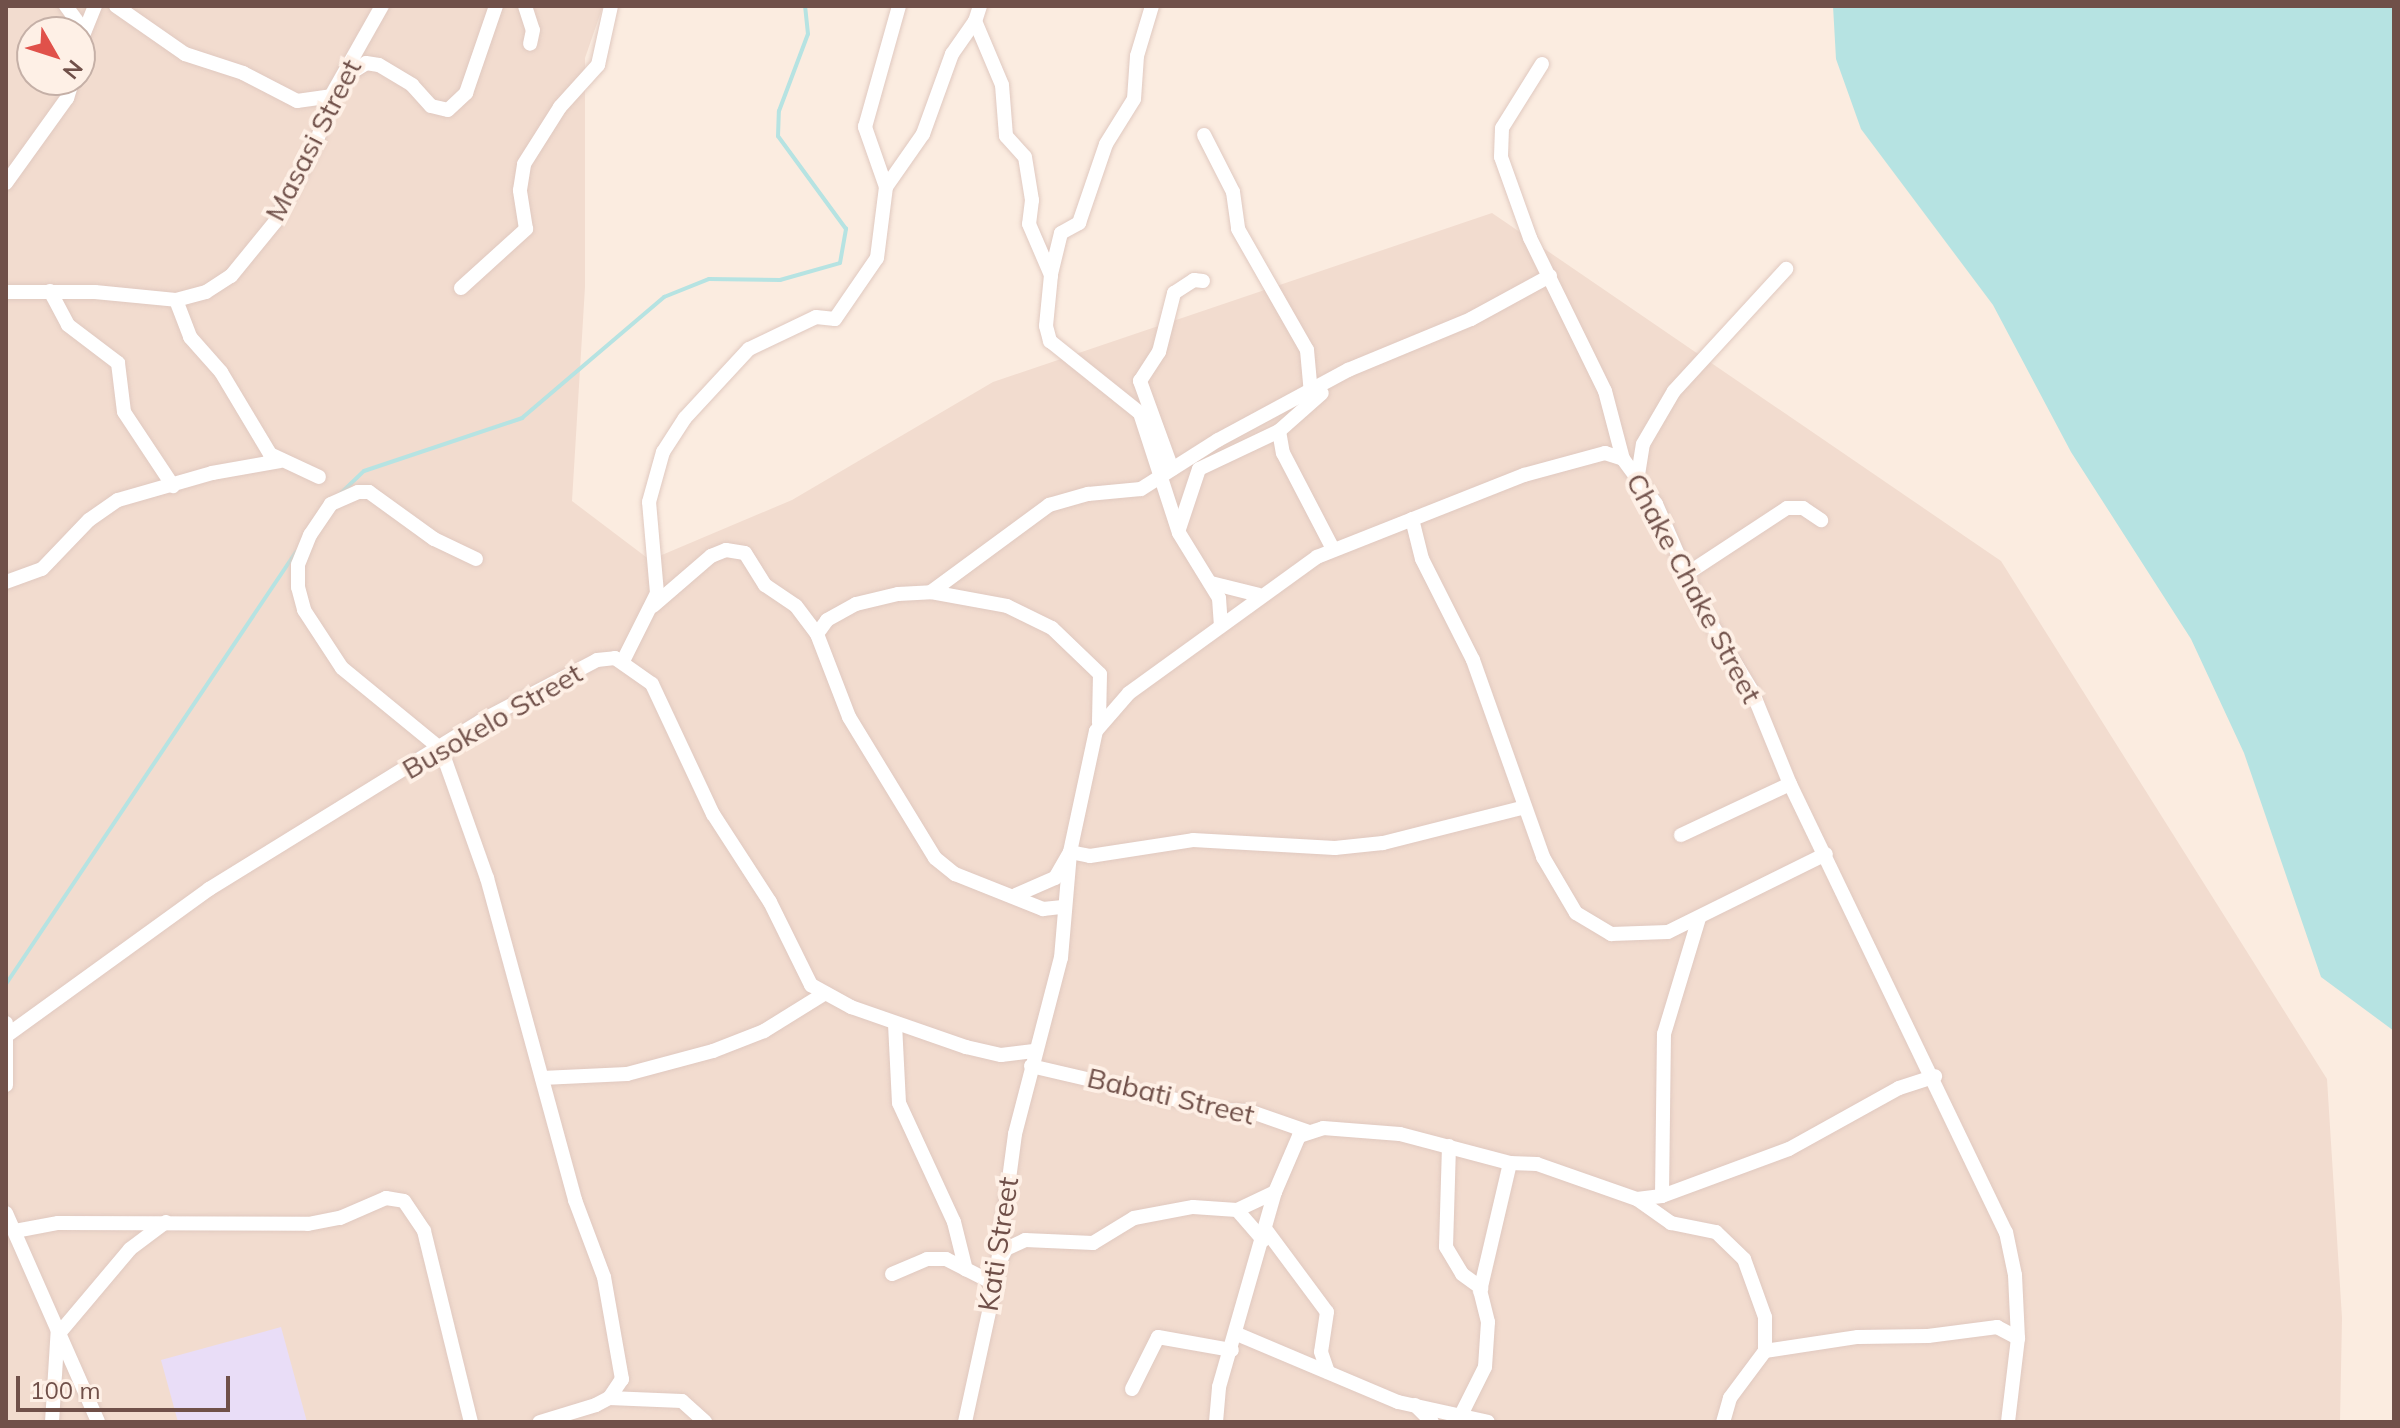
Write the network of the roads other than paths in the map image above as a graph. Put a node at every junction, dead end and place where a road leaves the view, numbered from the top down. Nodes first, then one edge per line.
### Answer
1 (116, 6) edge
2 (382, 6) edge
3 (496, 6) edge
4 (525, 6) edge
5 (611, 6) edge
6 (899, 6) edge
7 (980, 6) edge
8 (1152, 6) edge
9 (975, 21) junction
10 (530, 44) dead end
11 (1542, 64) dead end
12 (343, 77) junction
13 (68, 96) edge
14 (331, 96) junction
15 (1204, 135) dead end
16 (6, 183) edge
17 (886, 187) junction
18 (1786, 269) dead end
19 (1051, 275) junction
20 (1550, 276) junction
21 (1203, 281) dead end
22 (461, 288) dead end
23 (50, 291) junction
24 (6, 292) edge
25 (176, 300) junction
26 (1338, 376) junction
27 (1311, 394) junction
28 (1144, 416) junction
29 (1279, 431) junction
30 (1623, 459) junction
31 (280, 461) junction
32 (1172, 469) junction
33 (1638, 475) junction
34 (319, 477) dead end
35 (1158, 478) junction
36 (173, 486) junction
37 (1412, 519) junction
38 (1821, 520) dead end
39 (1179, 533) junction
40 (1333, 549) junction
41 (476, 559) dead end
42 (1685, 575) junction
43 (6, 582) edge
44 (1211, 583) junction
45 (931, 592) junction
46 (1259, 595) junction
47 (653, 607) junction
48 (1221, 624) junction
49 (817, 634) junction
50 (624, 659) junction
51 (1096, 731) junction
52 (441, 749) junction
53 (1790, 784) junction
54 (1525, 807) junction
55 (1681, 835) dead end
56 (1070, 852) junction
57 (1826, 854) junction
58 (1016, 895) junction
59 (1063, 907) junction
60 (1699, 918) junction
61 (822, 995) junction
62 (895, 1024) junction
63 (7, 1031) edge
64 (1036, 1051) junction
65 (1031, 1066) junction
66 (1935, 1076) junction
67 (542, 1078) junction
68 (6, 1085) edge
69 (1309, 1132) junction
70 (1449, 1146) junction
71 (1510, 1163) junction
72 (1275, 1192) junction
73 (1662, 1196) junction
74 (1637, 1199) junction
75 (1237, 1210) junction
76 (6, 1213) edge
77 (166, 1222) junction
78 (15, 1231) junction
79 (1264, 1235) junction
80 (998, 1264) junction
81 (966, 1270) junction
82 (892, 1274) dead end
83 (995, 1284) junction
84 (1481, 1288) junction
85 (59, 1328) junction
86 (1237, 1334) junction
87 (2018, 1338) junction
88 (1232, 1350) junction
89 (1765, 1351) junction
90 (1328, 1372) junction
91 (1132, 1389) dead end
92 (609, 1398) junction
93 (1415, 1405) junction
94 (1462, 1413) junction
95 (52, 1422) edge
96 (98, 1422) edge
97 (471, 1422) edge
98 (540, 1422) edge
99 (705, 1422) edge
100 (965, 1422) edge
101 (1216, 1422) edge
102 (1432, 1422) edge
103 (1488, 1422) edge
104 (1723, 1422) edge
105 (2008, 1422) edge

1 - 14 street
2 - 12 street, Masasi Street
3 - 12 street
4 - 10 street
5 - 22 street
6 - 17 street
7 - 9 street
8 - 19 street
9 - 17 street
9 - 19 street
11 - 20 street
12 - 14 street, Masasi Street
13 - 16 street
14 - 25 street, Masasi Street
15 - 27 street
17 - 47 street
18 - 33 street
19 - 28 street
20 - 26 street
20 - 30 street
21 - 28 street
23 - 24 street, Masasi Street
23 - 25 street, Masasi Street
23 - 36 street
25 - 31 street
26 - 27 street
26 - 29 street
27 - 32 street
28 - 32 street
28 - 35 street
29 - 39 street
29 - 40 street
30 - 33 street, Chake Chake Street
30 - 37 street, Chake Chake Street
31 - 34 street
31 - 36 street
32 - 35 street
33 - 42 street, Chake Chake Street
35 - 39 street
35 - 45 street
36 - 43 street
37 - 40 street, Chake Chake Street
37 - 54 street
38 - 42 street
39 - 44 street
40 - 46 street, Chake Chake Street
41 - 52 street
42 - 53 street, Chake Chake Street
44 - 46 street
44 - 48 street
45 - 49 street
45 - 51 street
46 - 48 street, Chake Chake Street
47 - 49 street
47 - 50 street
48 - 51 street, Chake Chake Street
49 - 58 street
50 - 52 street, Busokelo Street
50 - 61 street
51 - 56 street, Chake Chake Street
52 - 63 street, Busokelo Street
52 - 67 street
53 - 55 street
53 - 57 street, Chake Chake Street
54 - 56 street
54 - 60 street
56 - 58 street
56 - 59 street, Chake Chake Street
57 - 60 street
57 - 66 street, Chake Chake Street
58 - 59 street
59 - 64 street, Chake Chake Street
60 - 73 street
61 - 62 street
61 - 67 street
62 - 64 street
62 - 81 street
63 - 68 street
64 - 65 street, Chake Chake Street
65 - 69 street, Babati Street
65 - 80 street, Kati Street
66 - 73 street
66 - 87 street, Chake Chake Street
67 - 92 street
69 - 70 street
69 - 72 street
70 - 71 street
70 - 84 street
71 - 74 street
71 - 84 street
72 - 75 street
72 - 79 street
73 - 74 street
74 - 89 street
75 - 79 street
75 - 80 street
76 - 78 street
77 - 78 street
77 - 85 street
77 - 97 street
78 - 85 street
79 - 86 street
79 - 90 street
80 - 83 street, Kati Street
81 - 82 street
81 - 83 street
83 - 100 street, Kati Street
84 - 94 street
85 - 95 street
85 - 96 street
86 - 88 street
86 - 90 street
87 - 89 street
87 - 105 street, Chake Chake Street
88 - 91 street
88 - 101 street
89 - 104 street
90 - 93 street
92 - 98 street
92 - 99 street
93 - 94 street
93 - 102 street
94 - 103 street

